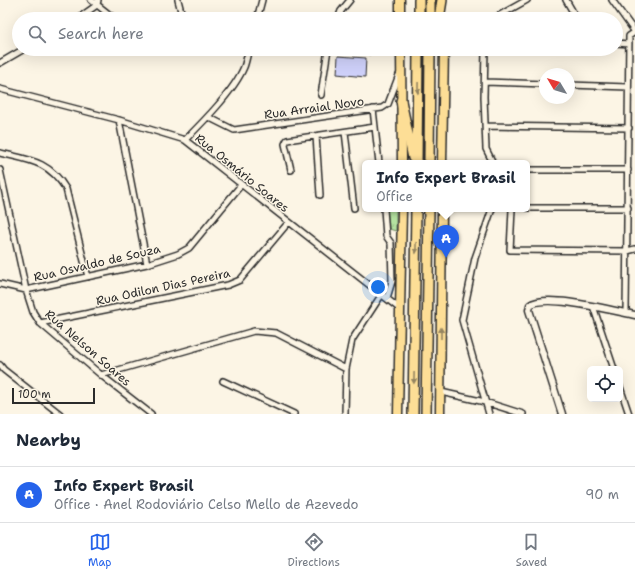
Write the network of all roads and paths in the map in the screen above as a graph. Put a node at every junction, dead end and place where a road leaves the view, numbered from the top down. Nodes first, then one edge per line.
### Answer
1 (91, 0) edge
2 (178, 0) edge
3 (262, 0) edge
4 (350, 0) edge
5 (400, 0) edge
6 (419, 0) edge
7 (430, 0) edge
8 (443, 0) edge
9 (527, 0) edge
10 (566, 0) edge
11 (612, 0) edge
12 (98, 2) edge
13 (86, 12) edge
14 (108, 12) edge
15 (181, 12) edge
16 (259, 12) edge
17 (341, 12) edge
18 (400, 12) edge
19 (419, 12) edge
20 (430, 12) edge
21 (440, 12) edge
22 (443, 12) edge
23 (506, 12) edge
24 (574, 12) edge
25 (621, 12) edge
26 (623, 15) edge
27 (635, 32) edge
28 (623, 44) edge
29 (629, 44) junction
30 (12, 56) edge
31 (247, 56) edge
32 (327, 56) edge
33 (401, 56) edge
34 (418, 56) edge
35 (430, 56) edge
36 (434, 56) edge
37 (444, 56) edge
38 (485, 56) edge
39 (0, 62) edge
40 (401, 70) junction
41 (430, 79) junction
42 (485, 82) junction
43 (539, 84) edge
44 (575, 86) edge
45 (0, 89) edge
46 (628, 90) junction
47 (635, 93) edge
48 (321, 95) dead end
49 (401, 100) junction
50 (373, 109) junction
51 (208, 117) junction
52 (119, 120) junction
53 (486, 126) junction
54 (375, 127) junction
55 (629, 128) junction
56 (345, 132) junction
57 (316, 136) junction
58 (185, 140) junction
59 (0, 154) edge
60 (379, 160) edge
61 (402, 160) edge
62 (415, 160) edge
63 (416, 160) edge
64 (429, 160) edge
65 (442, 160) edge
66 (492, 160) edge
67 (0, 170) edge
68 (291, 170) dead end
69 (530, 170) edge
70 (628, 170) junction
71 (240, 185) junction
72 (320, 194) dead end
73 (354, 208) dead end
74 (530, 208) edge
75 (628, 208) junction
76 (384, 212) edge
77 (402, 212) edge
78 (416, 212) edge
79 (429, 212) edge
80 (442, 212) edge
81 (491, 212) edge
82 (512, 212) edge
83 (288, 223) junction
84 (635, 249) edge
85 (627, 251) junction
86 (147, 264) junction
87 (88, 277) junction
88 (0, 284) edge
89 (26, 290) junction
90 (382, 294) junction
91 (387, 298) junction
92 (593, 306) junction
93 (400, 309) junction
94 (626, 313) junction
95 (635, 314) edge
96 (40, 323) junction
97 (0, 364) edge
98 (613, 366) edge
99 (346, 369) junction
100 (101, 374) junction
101 (223, 381) dead end
102 (441, 392) junction
103 (623, 396) edge
104 (485, 402) junction
105 (60, 414) edge
106 (151, 414) edge
107 (294, 414) edge
108 (346, 414) edge
109 (398, 414) edge
110 (413, 414) edge
111 (426, 414) edge
112 (440, 414) edge
113 (489, 414) edge
114 (524, 414) edge
115 (562, 414) edge
116 (629, 414) edge

1 - 12 street
2 - 15 street
3 - 16 street
4 - 17 street
5 - 18 main road
6 - 19 highway
7 - 20 highway
8 - 21 highway
8 - 22 main road
9 - 23 street
10 - 24 street
11 - 25 street
12 - 13 street
12 - 14 street
26 - 27 street
27 - 29 street
28 - 29 street
29 - 46 street
30 - 39 street
31 - 51 street
32 - 48 street
33 - 40 main road
34 -> 63 highway
35 - 41 highway
36 - 41 highway
37 - 65 main road
38 - 42 street
40 - 49 main road
40 - 50 street, Rua Arraial Novo
41 - 64 highway
42 - 43 street
42 - 53 street
44 - 46 street
45 - 52 street, Rua Osmário Soares
46 - 47 street
46 - 55 street
49 - 61 main road
49 - 62 highway
50 - 51 street, Rua Arraial Novo
50 - 54 street
51 - 58 street
52 - 58 street, Rua Osmário Soares
52 - 86 street
53 - 55 street
53 - 66 street
54 - 56 street
54 - 60 street
55 - 70 street
56 - 57 street
56 - 73 street
57 - 68 street
57 - 72 street
58 - 71 street, Rua Osmário Soares
59 - 87 street
67 - 89 street, Rua Nelson Soares
69 - 70 street
70 - 75 street
71 - 83 street, Rua Osmário Soares
71 - 86 street, Rua Osvaldo de Souza
74 - 75 street
75 - 85 street
76 - 91 street
77 - 93 main road
78 -> 110 highway
79 - 111 highway
102 -> 80 main road
81 - 104 street
82 - 85 street
83 - 90 street, Rua Osmário Soares
83 - 96 street, Rua Odilon Dias Pereira
84 - 85 street
85 - 94 street
86 - 87 street, Rua Osvaldo de Souza
87 - 89 street, Rua Osvaldo de Souza
88 - 89 street, Rua Osvaldo de Souza
89 - 96 street, Rua Nelson Soares
90 - 91 street, Rua Osmário Soares
90 - 99 street
91 - 93 street, Rua Osmário Soares
92 - 94 street
92 - 98 street
92 - 115 street
93 - 109 main road
94 - 95 street
96 - 100 street, Rua Nelson Soares
97 - 105 street
99 - 100 street
99 - 108 street
100 - 106 street, Rua Nelson Soares
101 - 107 street
102 - 104 street
102 - 112 main road
103 - 116 street
104 - 113 street
104 - 114 street

